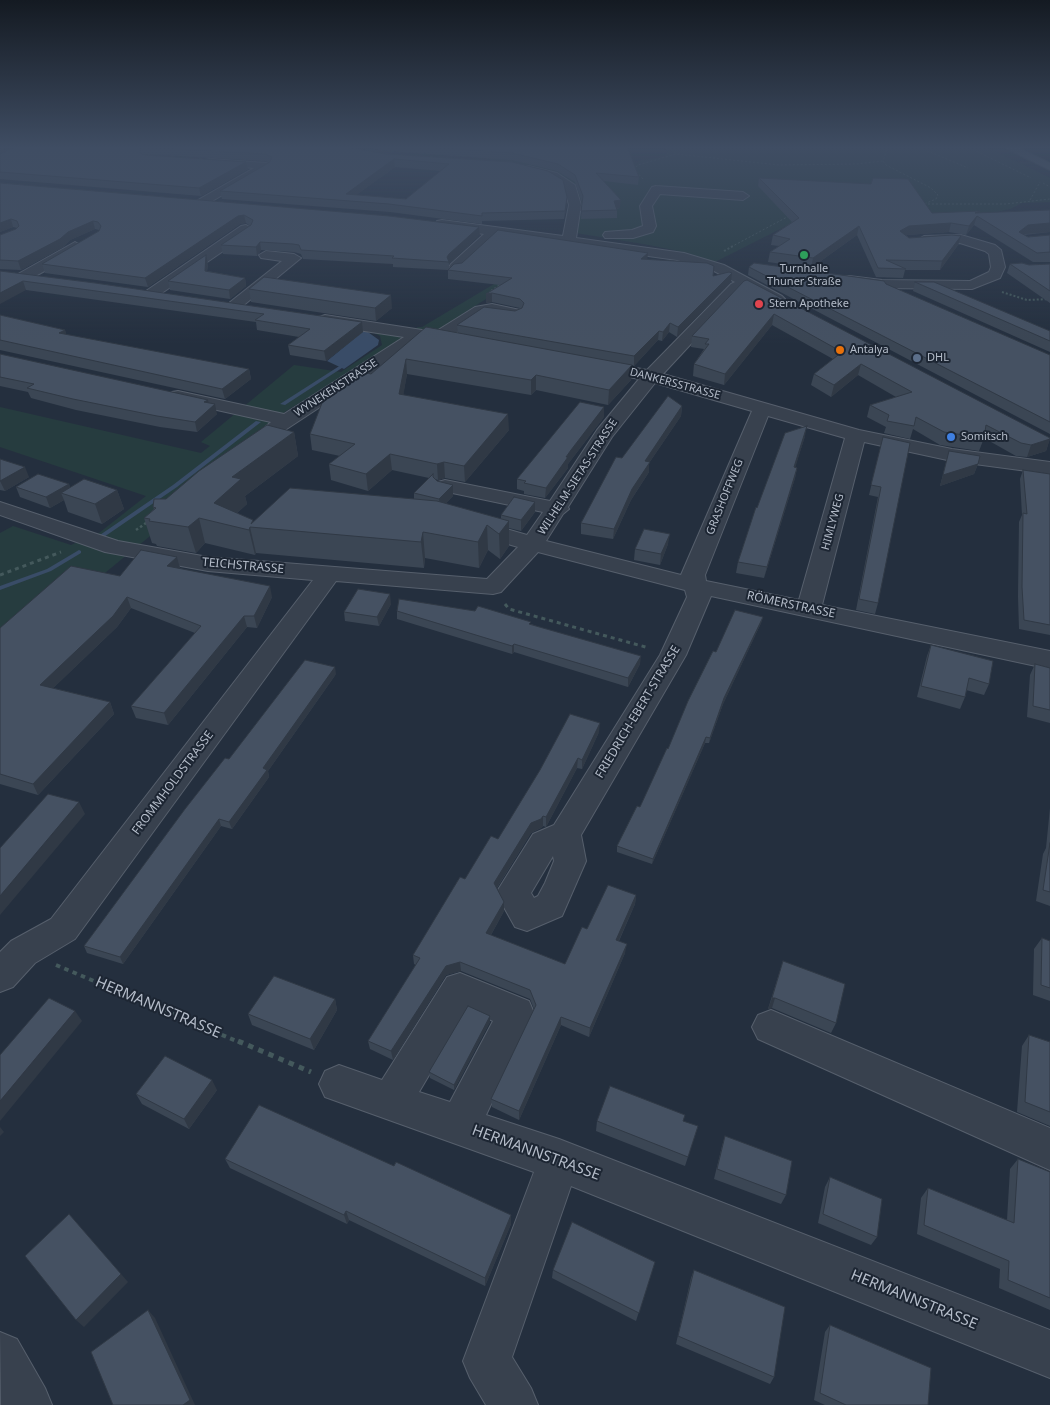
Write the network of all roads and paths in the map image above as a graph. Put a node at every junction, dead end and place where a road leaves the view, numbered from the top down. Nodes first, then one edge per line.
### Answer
1 (575, 212) edge
2 (646, 212) edge
3 (793, 215) edge
4 (428, 223) edge
5 (600, 226) dead end
6 (629, 226) dead end
7 (246, 229) edge
8 (495, 231) junction
9 (573, 232) junction
10 (89, 238) edge
11 (907, 241) edge
12 (266, 255) edge
13 (720, 260) junction
14 (741, 266) dead end
15 (456, 267) edge
16 (836, 278) edge
17 (51, 280) edge
18 (506, 281) edge
19 (747, 283) junction
20 (882, 284) junction
21 (134, 291) edge
22 (489, 292) edge
23 (1001, 292) dead end
24 (151, 294) junction
25 (170, 297) edge
26 (1050, 299) edge
27 (916, 300) edge
28 (215, 304) edge
29 (234, 306) junction
30 (790, 306) edge
31 (253, 309) edge
32 (514, 313) edge
33 (310, 318) edge
34 (430, 335) junction
35 (477, 344) edge
36 (574, 362) edge
37 (651, 376) junction
38 (162, 392) edge
39 (762, 409) junction
40 (286, 420) junction
41 (856, 435) junction
42 (259, 440) edge
43 (1050, 468) edge
44 (445, 486) edge
45 (0, 508) edge
46 (558, 509) junction
47 (152, 519) edge
48 (448, 520) edge
49 (533, 544) junction
50 (113, 547) junction
51 (330, 573) junction
52 (0, 575) edge
53 (697, 586) junction
54 (493, 587) junction
55 (809, 609) junction
56 (673, 655) junction
57 (1050, 660) edge
58 (565, 834) dead end
59 (23, 952) junction
60 (0, 976) edge
61 (771, 1027) dead end
62 (339, 1084) joint
63 (391, 1102) junction
64 (460, 1126) junction
65 (1050, 1149) edge
66 (559, 1160) junction
67 (1050, 1354) edge
68 (0, 1356) edge
69 (28, 1405) edge
70 (514, 1405) edge

1 - 9 street
2 - 9 street
3 - 13 path
4 - 8 street
5 - 6 street
7 - 24 street
8 - 9 street
8 - 15 street
9 - 13 street
10 - 17 street
11 - 20 street
12 - 29 street
13 - 14 street
13 - 19 street
16 - 20 street
18 - 22 path
19 - 30 street
19 - 37 street, WILHELM-SIETAS-STRASSE
20 - 27 street
21 - 24 street
23 - 26 path
24 - 25 street
28 - 29 street
29 - 31 street
32 - 34 street, WYNEKENSTRASSE
33 - 34 street
34 - 35 street
34 - 40 street, WYNEKENSTRASSE
36 - 37 street, DANKERSSTRASSE
37 - 39 street, DANKERSSTRASSE
37 - 46 street, WILHELM-SIETAS-STRASSE
38 - 40 street
39 - 41 street, DANKERSSTRASSE
39 - 53 street, GRASHOFFWEG
40 - 42 street, WYNEKENSTRASSE
41 - 43 street, DANKERSSTRASSE
41 - 55 street, HIMLYWEG
44 - 46 street
45 - 50 street, TEICHSTRASSE
46 - 49 street, WILHELM-SIETAS-STRASSE
47 - 50 path
48 - 49 street, RÖMERSTRASSE
49 - 53 street, RÖMERSTRASSE
49 - 54 street, WILHELM-SIETAS-STRASSE
50 - 51 street, TEICHSTRASSE
50 - 52 path
51 - 54 street, TEICHSTRASSE
51 - 59 street, FROMMHOLDSTRASSE
53 - 55 street, RÖMERSTRASSE
53 - 56 street, FRIEDRICH-EBERT-STRASSE
54 - 56 path
55 - 57 street, RÖMERSTRASSE
56 - 58 street, FRIEDRICH-EBERT-STRASSE
59 - 60 street, FROMMHOLDSTRASSE
59 - 62 path, HERMANNSTRASSE
61 - 65 street
62 - 63 street, HERMANNSTRASSE
63 - 64 street, HERMANNSTRASSE
63 - 64 street
64 - 66 street, HERMANNSTRASSE
66 - 67 street, HERMANNSTRASSE
66 - 70 street
68 - 69 street

